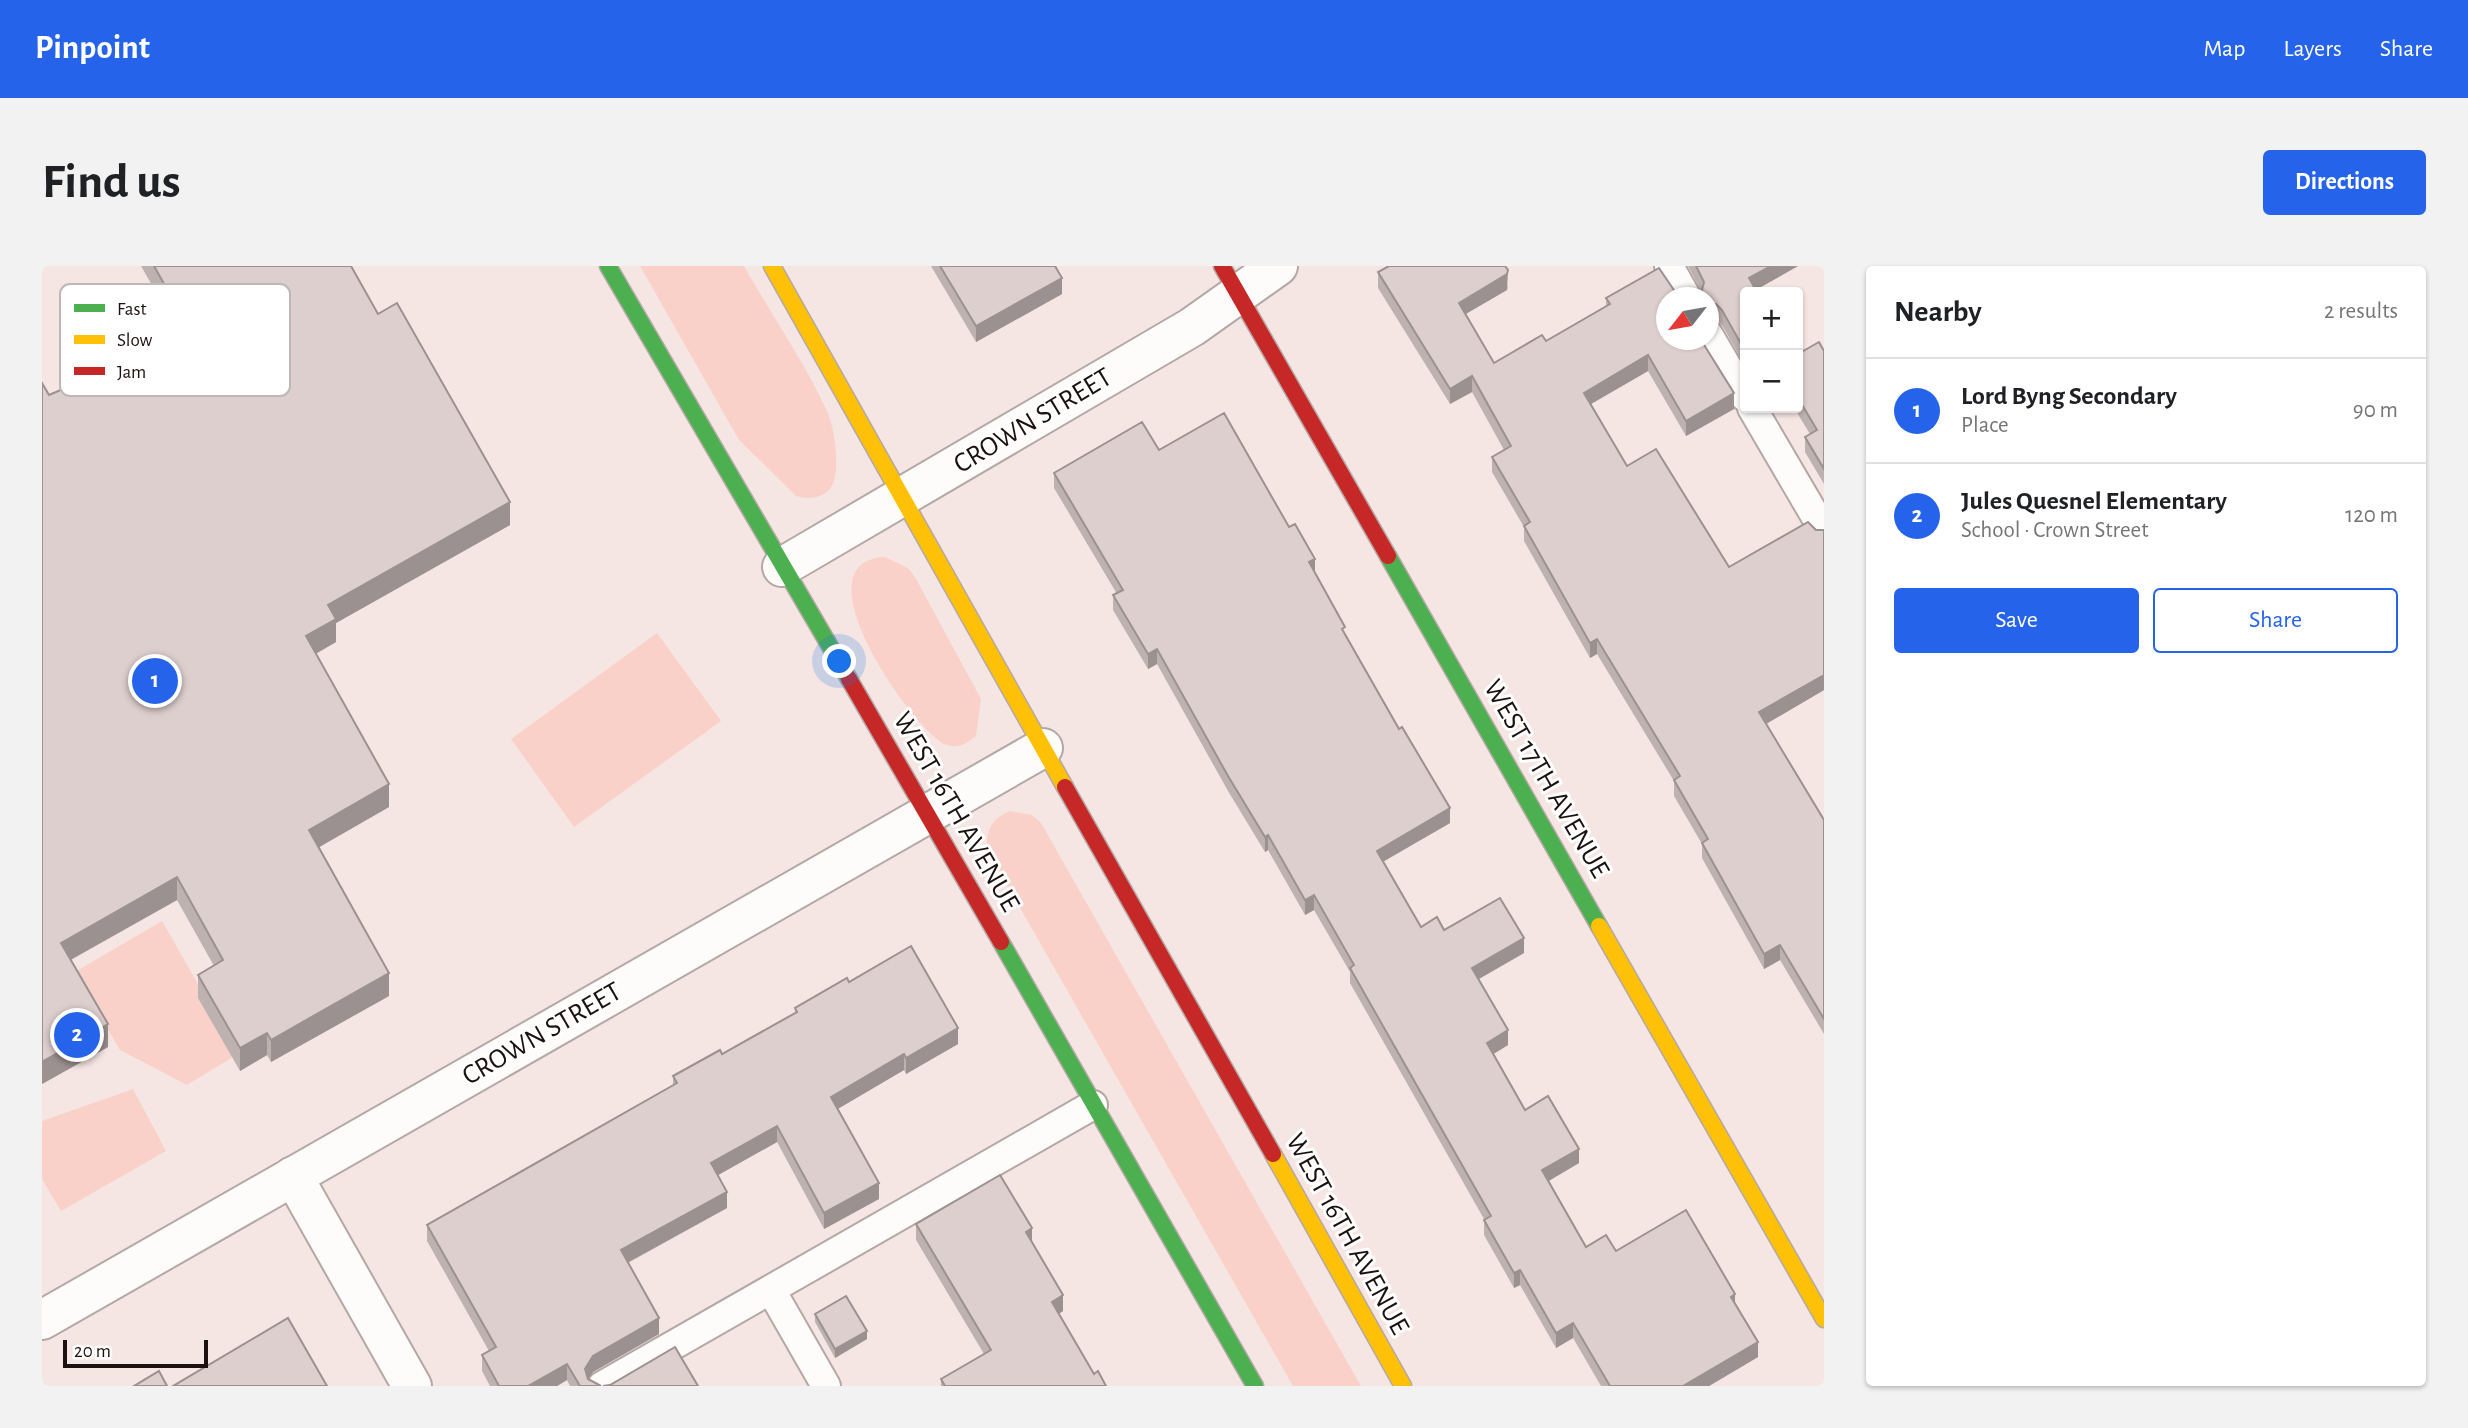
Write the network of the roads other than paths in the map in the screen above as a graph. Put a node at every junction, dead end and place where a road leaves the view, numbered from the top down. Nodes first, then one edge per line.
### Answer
1 (607, 266) edge
2 (772, 266) edge
3 (1278, 266) edge
4 (1669, 266) edge
5 (1230, 280) edge
6 (1681, 287) edge
7 (1718, 350) edge
8 (1740, 388) edge
9 (1755, 413) edge
10 (904, 498) junction
11 (1824, 531) edge
12 (782, 567) junction
13 (1043, 748) junction
14 (927, 815) junction
15 (1093, 1105) junction
16 (293, 1176) junction
17 (771, 1290) junction
18 (1824, 1319) edge
19 (42, 1320) edge
20 (412, 1386) edge
21 (602, 1386) edge
22 (826, 1386) edge
23 (1255, 1386) edge
24 (1403, 1386) edge

1 - 12 main road, WEST 16TH AVENUE
2 - 10 main road, WEST 16TH AVENUE
3 - 5 street, CROWN STREET
4 - 6 lane
5 - 10 street, CROWN STREET
5 - 18 main road, WEST 17TH AVENUE
7 - 8 lane
9 - 11 lane
10 - 12 street, CROWN STREET
10 - 13 main road, WEST 16TH AVENUE
12 - 14 main road, WEST 16TH AVENUE
13 - 14 street, CROWN STREET
13 - 24 main road, WEST 16TH AVENUE
14 - 15 main road, WEST 16TH AVENUE
14 - 16 street, CROWN STREET
15 - 17 lane
15 - 23 main road, WEST 16TH AVENUE
16 - 19 street, CROWN STREET
16 - 20 street
17 - 21 lane
17 - 22 lane

